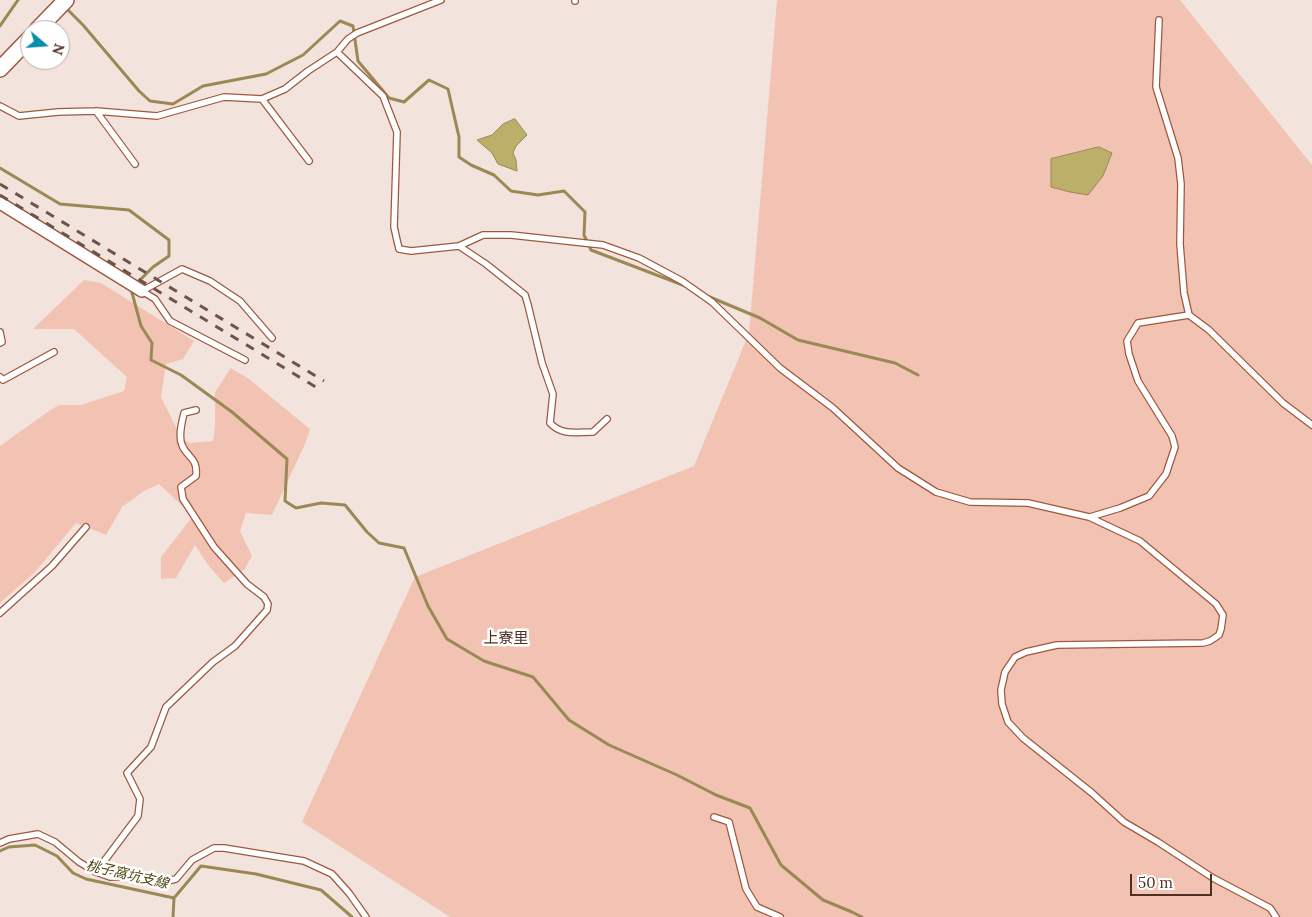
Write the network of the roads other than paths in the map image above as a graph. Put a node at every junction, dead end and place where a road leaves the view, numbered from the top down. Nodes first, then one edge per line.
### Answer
1 (66, 0) edge
2 (441, 0) edge
3 (47, 20) edge
4 (1159, 20) dead end
5 (20, 48) edge
6 (337, 52) junction
7 (0, 69) edge
8 (262, 99) junction
9 (0, 106) edge
10 (96, 111) junction
11 (309, 162) dead end
12 (135, 164) dead end
13 (0, 203) edge
14 (458, 246) junction
15 (142, 291) junction
16 (1189, 315) junction
17 (0, 332) edge
18 (272, 338) dead end
19 (0, 343) edge
20 (54, 352) dead end
21 (244, 360) dead end
22 (0, 377) edge
23 (196, 410) dead end
24 (607, 419) dead end
25 (1312, 425) edge
26 (1089, 517) junction
27 (86, 527) dead end
28 (0, 613) edge
29 (714, 817) dead end
30 (0, 843) edge
31 (96, 872) junction
32 (366, 917) edge
33 (780, 917) edge
34 (1276, 917) edge

1 - 3 street
2 - 6 lane
4 - 16 lane
5 - 7 street
6 - 8 lane
6 - 14 lane
8 - 10 lane
8 - 11 lane
9 - 10 lane
10 - 12 lane
13 - 15 street
14 - 24 lane
14 - 26 lane
15 - 18 lane
15 - 21 lane
16 - 25 lane
16 - 26 lane
17 - 19 lane
20 - 22 lane
23 - 31 lane
26 - 34 lane
27 - 28 lane
29 - 33 lane
30 - 31 lane
31 - 32 lane

